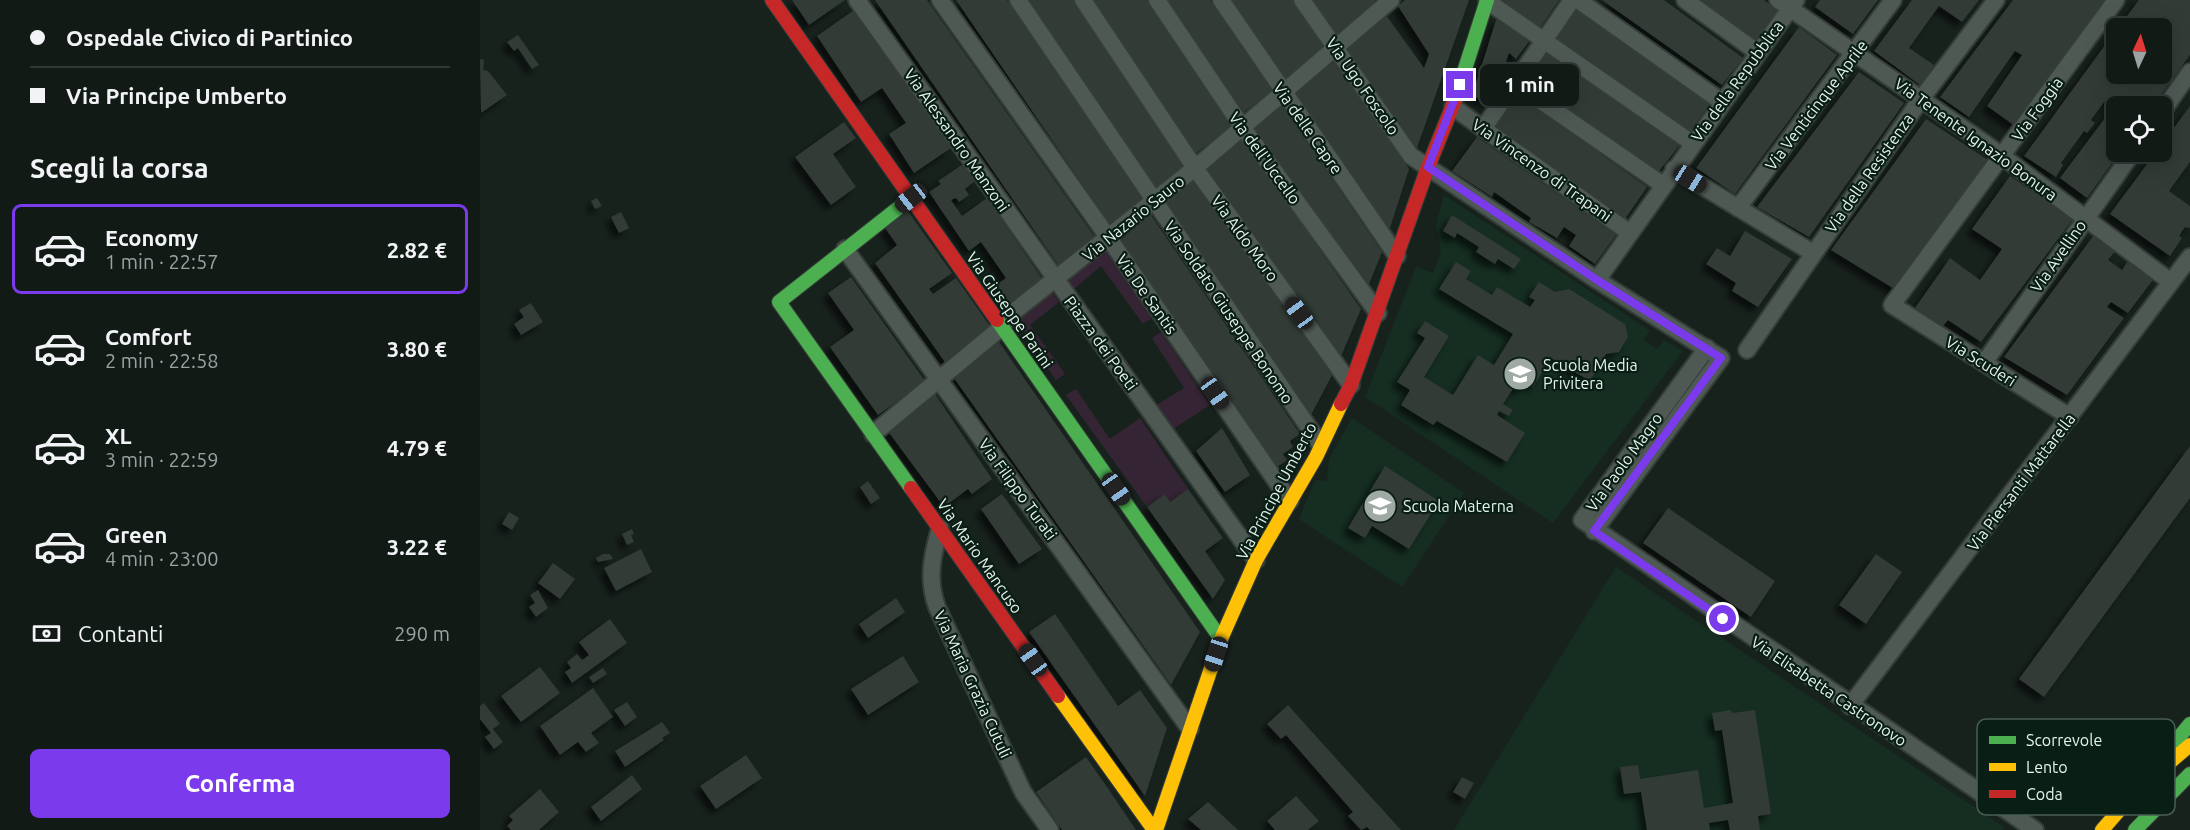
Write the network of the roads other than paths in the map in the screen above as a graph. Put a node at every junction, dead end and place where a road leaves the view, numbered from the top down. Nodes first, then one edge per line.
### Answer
1 (772, 0) edge
2 (857, 0) edge
3 (940, 0) edge
4 (1018, 0) edge
5 (1083, 0) edge
6 (1157, 0) edge
7 (1221, 0) edge
8 (1302, 0) edge
9 (1572, 0) edge
10 (1578, 0) edge
11 (1685, 0) edge
12 (1893, 0) edge
13 (1996, 0) edge
14 (2116, 0) edge
15 (1487, 1) edge
16 (1386, 2) edge
17 (1788, 3) edge
18 (1544, 41) junction
19 (1335, 47) junction
20 (1757, 52) junction
21 (1855, 53) junction
22 (2190, 72) edge
23 (1515, 83) junction
24 (1283, 91) junction
25 (2172, 98) edge
26 (1921, 99) junction
27 (1722, 102) junction
28 (1453, 106) junction
29 (1243, 128) junction
30 (1483, 129) junction
31 (1692, 143) junction
32 (2002, 157) junction
33 (2126, 162) edge
34 (1428, 167) junction
35 (1195, 168) junction
36 (1674, 169) junction
37 (1663, 185) junction
38 (911, 198) junction
39 (1154, 202) junction
40 (1738, 208) junction
41 (2085, 218) junction
42 (1630, 233) junction
43 (1108, 237) junction
44 (845, 249) junction
45 (1813, 253) junction
46 (1396, 256) junction
47 (2190, 257) edge
48 (1056, 280) junction
49 (1597, 280) junction
50 (2171, 282) junction
51 (1892, 305) joint
52 (1378, 313) junction
53 (1002, 327) junction
54 (1707, 348) junction
55 (1747, 350) dead end
56 (1984, 363) junction
57 (938, 379) junction
58 (1351, 385) junction
59 (2070, 417) junction
60 (873, 434) junction
61 (1320, 444) junction
62 (1290, 501) junction
63 (940, 528) junction
64 (1594, 531) junction
65 (1256, 560) junction
66 (1221, 639) junction
67 (1850, 706) junction
68 (2190, 724) edge
69 (1190, 729) junction
70 (2175, 743) edge
71 (2190, 745) edge
72 (2175, 758) edge
73 (2190, 774) edge
74 (2175, 789) edge
75 (1977, 791) edge
76 (2013, 815) edge
77 (2115, 815) edge
78 (2149, 815) edge
79 (1050, 830) edge
80 (1155, 830) edge
81 (2035, 830) edge
82 (2102, 830) edge
83 (2134, 830) edge

1 - 38 street, Via Giuseppe Parini
2 - 48 street, Via Alessandro Manzoni
3 - 43 street, Via De Santis
4 - 39 street, Via Soldato Giuseppe Bonomo
5 - 35 street, Via Aldo Moro
6 - 29 street, Via dell'Uccello
7 - 24 street, Via delle Capre
8 - 19 street, Via Ugo Foscolo
9 - 18 street
10 - 27 street
11 - 20 street
12 - 21 street, Via Venticinque Aprile
13 - 26 street, Via della Resistenza
14 - 32 street, Via Foggia
15 - 18 street
15 - 28 street, Via Principe Umberto
16 - 19 street, Via Nazario Sauro
17 - 20 street, Via della Repubblica
17 - 21 street, Via Tenente Ignazio Bonura
18 - 23 street
18 - 31 street
19 - 24 street, Via Nazario Sauro
19 - 34 street, Via Ugo Foscolo
20 - 27 street, Via della Repubblica
21 - 26 street, Via Tenente Ignazio Bonura
21 - 40 street, Via Venticinque Aprile
22 - 25 street
23 - 30 street
23 - 37 street
24 - 29 street, Via Nazario Sauro
24 - 46 street, Via delle Capre
26 - 32 street, Via Tenente Ignazio Bonura
26 - 45 street, Via della Resistenza
27 - 31 street, Via della Repubblica
28 - 30 street, Via Vincenzo di Trapani
28 - 34 street, Via Principe Umberto
29 - 35 street, Via Nazario Sauro
29 - 52 street, Via dell'Uccello
30 - 42 street, Via Vincenzo di Trapani
31 - 36 street, Via della Repubblica
32 - 41 street, Via Tenente Ignazio Bonura
32 - 51 street, Via Foggia
33 - 41 street, Via Avellino
34 - 46 street, Via Principe Umberto
34 - 49 street, Via Paolo Magro
35 - 39 street, Via Nazario Sauro
35 - 58 street, Via Aldo Moro
36 - 37 street, Via della Repubblica
36 - 40 street
37 - 42 street, Via della Repubblica
38 - 44 street
38 - 53 street, Via Giuseppe Parini
39 - 43 street, Via Nazario Sauro
39 - 61 street, Via Soldato Giuseppe Bonomo
40 - 45 street
41 - 50 street, Via Tenente Ignazio Bonura
41 - 56 street, Via Avellino
42 - 49 street, Via della Repubblica
43 - 48 street, Via Nazario Sauro
43 - 62 street, Via De Santis
44 - 57 street, Via Filippo Turati
44 - 60 street, Via Mario Mancuso
45 - 55 street, Via della Resistenza
46 - 52 street, Via Principe Umberto
47 - 50 street, Via Piersanti Mattarella
48 - 53 street, Via Nazario Sauro
48 - 65 street, Piazza dei Poeti
49 - 54 street, Via Paolo Magro
50 - 59 street, Via Piersanti Mattarella
51 - 56 street, Via Scuderi
52 - 58 street, Via Principe Umberto
53 - 57 street, Via Nazario Sauro
53 - 66 street, Via Giuseppe Parini
54 - 64 street, Via Paolo Magro
54 - 64 street, Via Paolo Magro
56 - 59 street, Via Scuderi
57 - 60 street, Via Nazario Sauro
57 - 69 street, Via Filippo Turati
58 - 61 street, Via Principe Umberto
59 - 67 street, Via Piersanti Mattarella
60 - 63 street, Via Mario Mancuso
61 - 62 street, Via Principe Umberto
62 - 65 street, Via Principe Umberto
63 - 79 street, Via Maria Grazia Cutuli
63 - 80 street, Via Mario Mancuso
64 - 67 street, Via Elisabetta Castronovo
65 - 66 street, Via Principe Umberto
66 - 69 street, Via Principe Umberto
67 - 75 street, Via Elisabetta Castronovo
68 - 70 street
69 - 80 street, Via Principe Umberto
71 - 72 street
73 - 74 street
76 - 81 street, Via Elisabetta Castronovo
77 - 82 street
78 - 83 street

